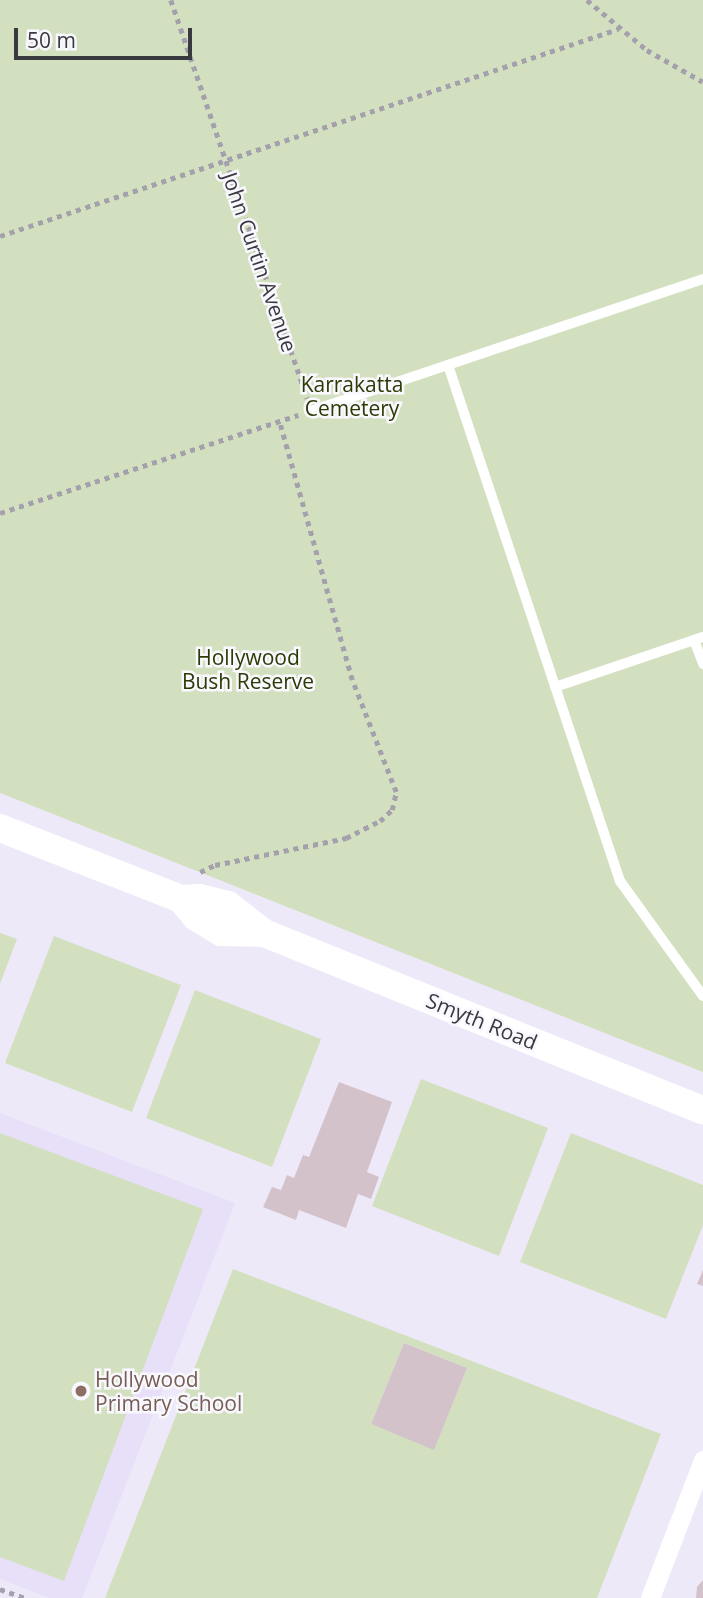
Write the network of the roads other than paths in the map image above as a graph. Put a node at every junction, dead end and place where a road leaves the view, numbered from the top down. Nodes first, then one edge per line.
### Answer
1 (703, 278) edge
2 (448, 365) junction
3 (311, 411) road end
4 (699, 638) edge
5 (703, 664) edge
6 (555, 687) junction
7 (0, 828) edge
8 (703, 996) edge
9 (702, 1110) edge
10 (703, 1460) edge
11 (650, 1598) edge

1 - 2 lane
2 - 3 lane
2 - 6 lane
4 - 5 lane
4 - 6 lane
6 - 8 lane
7 - 9 main road, Smyth Road
10 - 11 street

